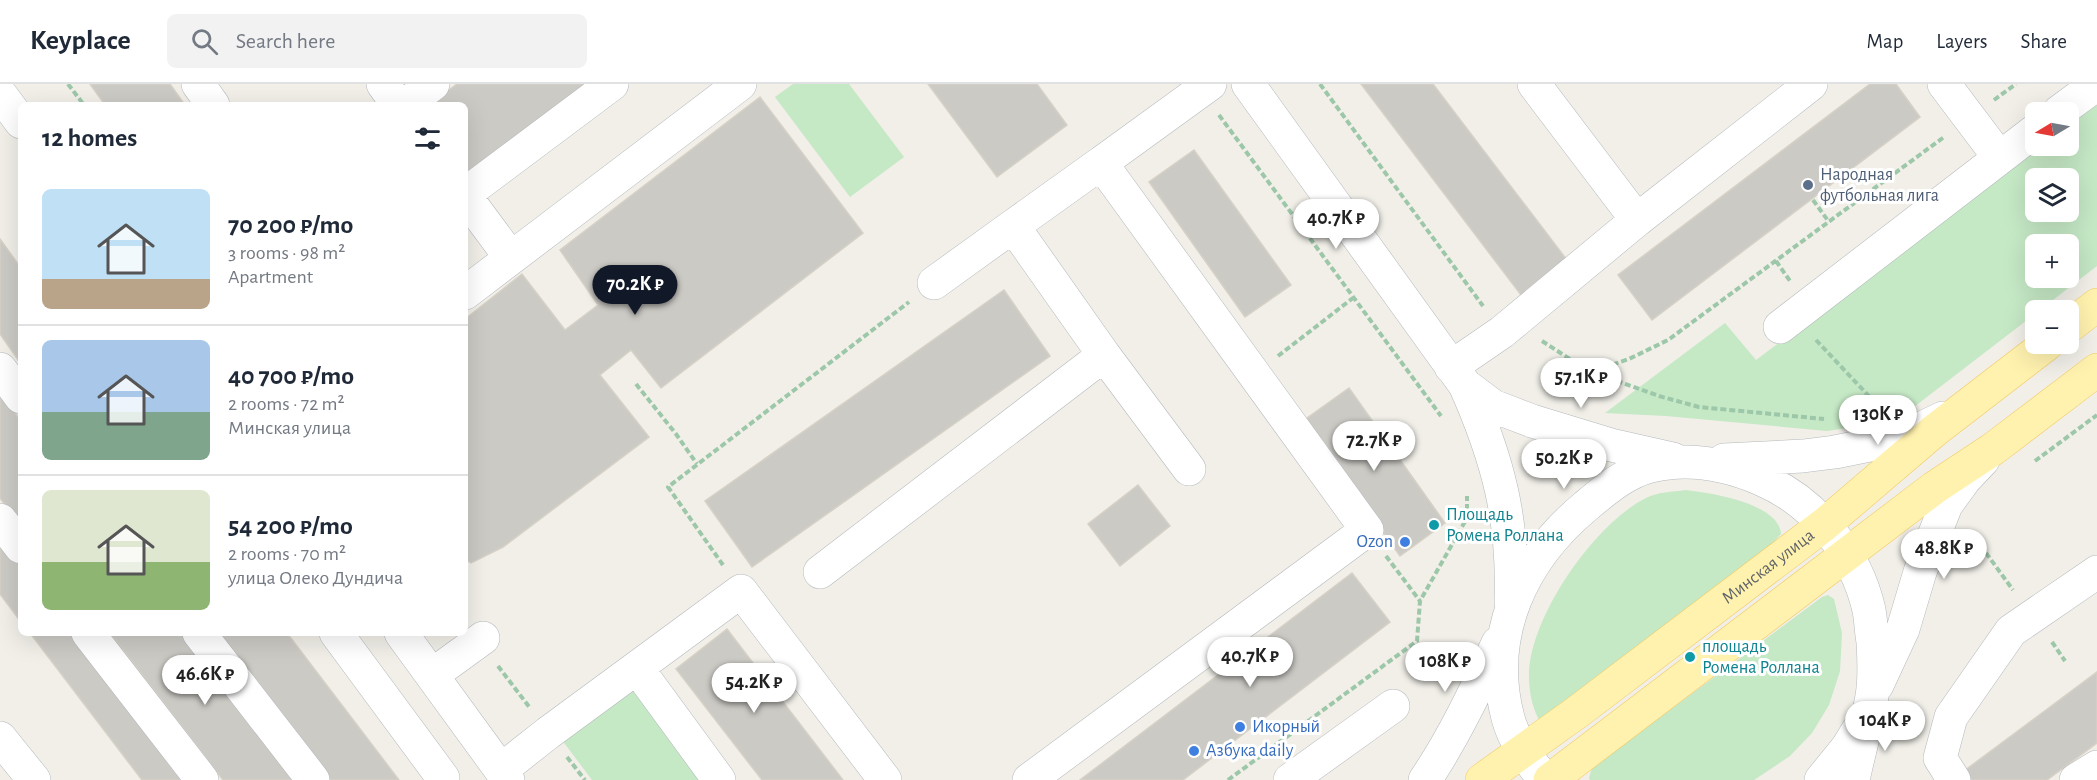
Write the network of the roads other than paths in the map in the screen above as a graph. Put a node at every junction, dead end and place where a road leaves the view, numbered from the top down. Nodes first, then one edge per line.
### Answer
1 (198, 84) edge
2 (383, 84) edge
3 (433, 84) edge
4 (612, 84) edge
5 (740, 84) edge
6 (1248, 84) edge
7 (1534, 84) edge
8 (1811, 84) edge
9 (1944, 84) edge
10 (2097, 84) edge
11 (1205, 87) edge
12 (0, 94) edge
13 (211, 102) edge
14 (396, 102) edge
15 (409, 102) edge
16 (2073, 102) edge
17 (18, 118) edge
18 (2025, 138) edge
19 (1999, 158) junction
20 (1101, 163) junction
21 (468, 193) edge
22 (468, 199) edge
23 (1637, 220) junction
24 (1013, 226) junction
25 (511, 258) junction
26 (934, 283) road end
27 (468, 291) edge
28 (2097, 305) edge
29 (2079, 319) edge
30 (1780, 327) dead end
31 (2034, 354) edge
32 (1104, 355) junction
33 (0, 369) edge
34 (2097, 370) edge
35 (1458, 376) junction
36 (18, 393) edge
37 (1964, 409) junction
38 (1993, 449) junction
39 (1691, 462) junction
40 (1189, 469) dead end
41 (0, 520) edge
42 (1825, 525) junction
43 (18, 543) edge
44 (1847, 555) junction
45 (820, 572) dead end
46 (2097, 572) edge
47 (1508, 617) junction
48 (90, 636) edge
49 (201, 636) edge
50 (338, 636) edge
51 (403, 636) edge
52 (480, 639) road end
53 (637, 668) junction
54 (432, 675) junction
55 (1870, 704) junction
56 (1394, 706) dead end
57 (0, 738) edge
58 (1523, 751) junction
59 (498, 766) edge
60 (2097, 767) edge
61 (444, 779) edge
62 (34, 780) edge
63 (202, 780) edge
64 (313, 780) edge
65 (719, 780) edge
66 (885, 780) edge
67 (1029, 780) edge
68 (1290, 780) edge
69 (1425, 780) edge
70 (1482, 780) edge
71 (1545, 780) edge
72 (1550, 780) edge
73 (1821, 780) edge
74 (1853, 780) edge
75 (1954, 780) edge
76 (2076, 780) edge

1 - 13 street
2 - 14 street
3 - 15 street
4 - 21 street
5 - 25 street
6 - 35 street
7 - 23 street
8 - 23 street
9 - 19 street
10 - 16 street
11 - 20 street
12 - 17 street
18 - 19 street
19 - 30 street
20 - 24 street
20 - 67 street
22 - 25 street
23 - 35 street
24 - 26 street
24 - 32 street
25 - 27 street
28 - 29 main road
31 - 37 main road, Минская улица
32 - 40 street
32 - 45 street
33 - 36 street
34 - 38 main road, Минская улица
35 - 39 street
35 - 47 street
37 - 39 street
37 - 42 main road, Минская улица
38 - 44 main road, Минская улица
38 - 55 street
39 - 42 street
39 - 47 street
41 - 43 street
42 - 44 street
42 - 58 main road, Минская улица
44 - 55 street
44 - 72 main road, Минская улица
46 - 75 street
47 - 58 street
47 - 69 street
48 - 63 street
49 - 64 street
50 - 61 street
51 - 54 street
52 - 54 street
53 - 59 street
53 - 65 street
53 - 66 street
54 - 59 street
55 - 73 street
55 - 74 street
56 - 68 street
57 - 62 street
58 - 70 main road, Минская улица
58 - 71 street
59 - 61 street
60 - 76 street

